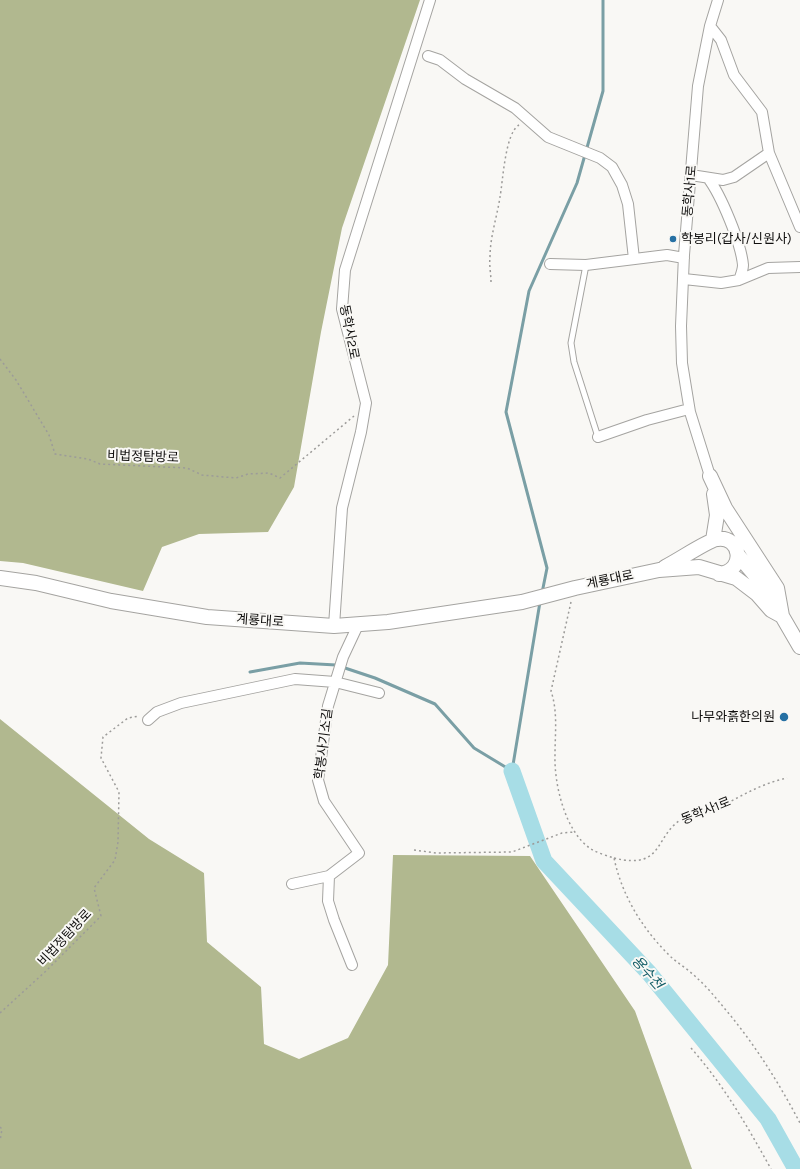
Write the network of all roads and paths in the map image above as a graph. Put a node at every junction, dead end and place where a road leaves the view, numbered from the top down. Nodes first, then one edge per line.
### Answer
1 (430, 0) edge
2 (718, 0) edge
3 (710, 26) junction
4 (428, 56) dead end
5 (527, 119) junction
6 (769, 153) junction
7 (692, 175) junction
8 (708, 178) junction
9 (800, 227) edge
10 (684, 258) junction
11 (634, 259) junction
12 (550, 264) dead end
13 (586, 265) junction
14 (800, 267) edge
15 (684, 279) junction
16 (739, 280) junction
17 (491, 282) dead end
18 (0, 359) edge
19 (689, 409) junction
20 (364, 412) junction
21 (598, 437) joint
22 (710, 476) junction
23 (725, 508) junction
24 (710, 542) junction
25 (731, 542) junction
26 (738, 556) junction
27 (659, 570) junction
28 (714, 572) junction
29 (0, 578) edge
30 (568, 590) junction
31 (781, 611) junction
32 (358, 625) junction
33 (334, 626) junction
34 (800, 647) edge
35 (337, 678) junction
36 (379, 692) dead end
37 (157, 712) junction
38 (148, 720) dead end
39 (787, 778) dead end
40 (575, 832) junction
41 (414, 850) dead end
42 (614, 858) junction
43 (329, 876) junction
44 (292, 884) dead end
45 (352, 965) dead end
46 (0, 1013) edge
47 (691, 1048) dead end
48 (800, 1123) edge
49 (0, 1127) edge
50 (0, 1141) edge
51 (771, 1169) edge

1 - 20 street, 동학사2로
2 - 3 street, 동학사1로
3 - 6 street
3 - 7 street, 동학사1로
4 - 5 street
5 - 11 street
5 - 17 path
6 - 8 street
6 - 9 street
7 - 8 street
7 - 10 street, 동학사1로
8 - 16 street
10 - 11 street
10 - 15 street, 동학사1로
11 - 13 street
12 - 13 street
13 - 21 lane
14 - 16 street
15 - 16 street
15 - 19 street, 동학사1로
18 - 20 path, 비법정탐방로
19 - 21 street
19 - 22 street, 동학사1로
20 - 33 street, 동학사2로
22 - 23 street
22 - 24 street
23 - 25 street
23 - 31 street
24 - 25 street
24 - 27 street
24 - 28 street
25 - 26 street
26 - 28 street
26 - 31 street
27 - 28 street
27 - 30 street, 계룡대로
28 - 31 street
29 - 33 street, 계룡대로
30 - 32 street, 계룡대로
30 - 40 path, 동학사1로
31 - 34 street
32 - 33 street, 계룡대로
32 - 35 street
35 - 36 street
35 - 37 street
35 - 43 street, 학봉사기소길
37 - 38 street
37 - 46 path, 비법정탐방로
39 - 42 path, 동학사1로
40 - 41 path
40 - 42 path, 동학사1로
42 - 48 path
43 - 44 street, 학봉사기소길
43 - 45 street
47 - 51 path
49 - 50 path

